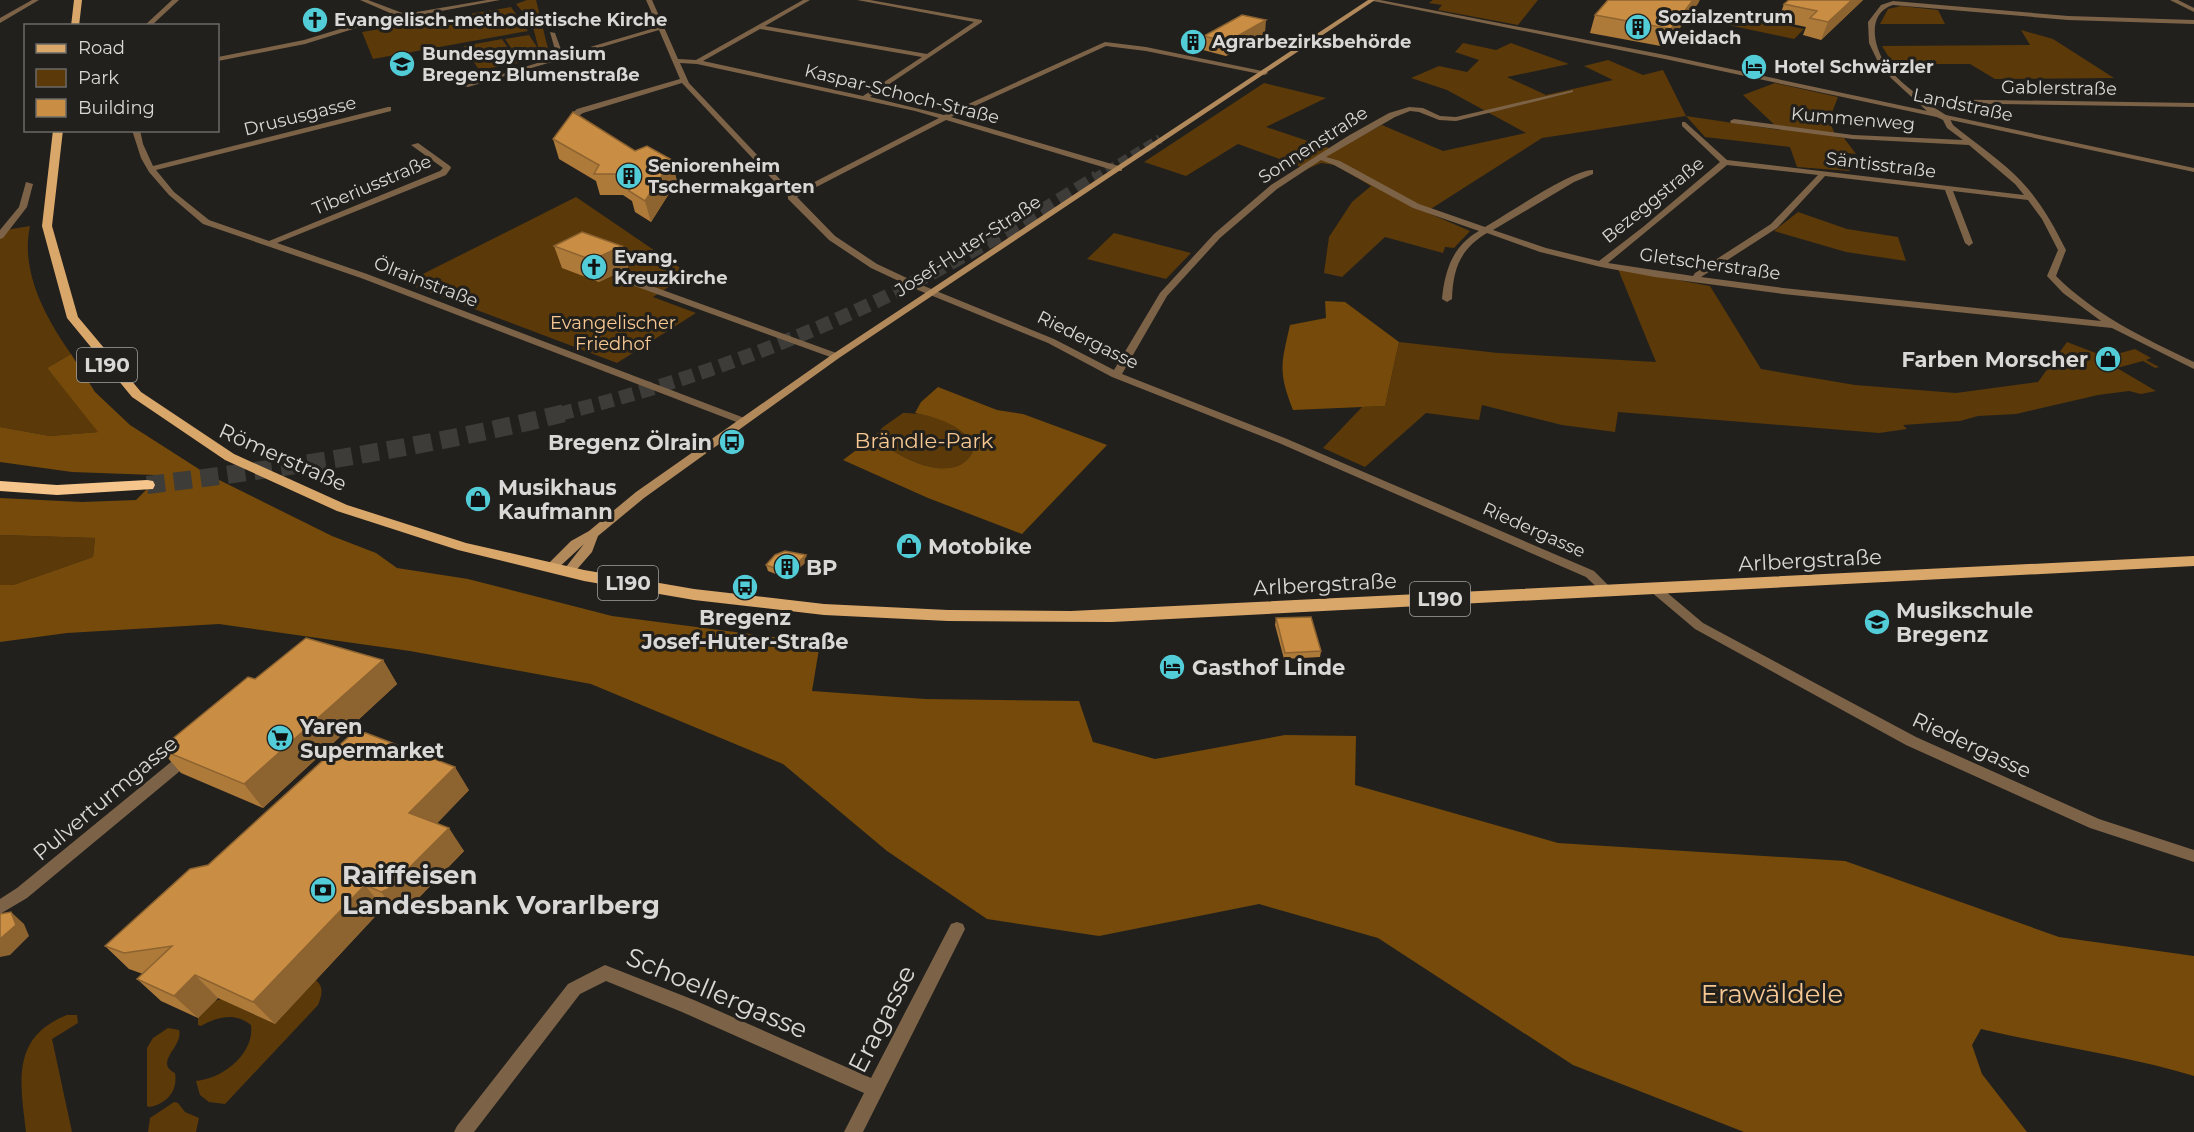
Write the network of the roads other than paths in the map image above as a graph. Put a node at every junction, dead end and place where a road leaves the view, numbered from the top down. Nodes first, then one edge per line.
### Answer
1 (36, 0) edge
2 (78, 0) edge
3 (176, 0) edge
4 (363, 0) edge
5 (497, 0) edge
6 (649, 0) edge
7 (807, 0) edge
8 (860, 0) edge
9 (1372, 0) edge
10 (1880, 0) edge
11 (2173, 0) edge
12 (1887, 4) junction
13 (2194, 10) edge
14 (405, 16) junction
15 (0, 21) edge
16 (2194, 22) edge
17 (75, 24) edge
18 (149, 24) edge
19 (758, 27) junction
20 (661, 28) junction
21 (552, 33) dead end
22 (929, 56) junction
23 (560, 57) junction
24 (219, 59) edge
25 (675, 61) junction
26 (697, 62) junction
27 (1264, 73) junction
28 (682, 80) junction
29 (466, 86) dead end
30 (1571, 91) dead end
31 (866, 97) junction
32 (1923, 101) junction
33 (2194, 105) edge
34 (387, 110) dead end
35 (1939, 115) junction
36 (946, 117) junction
37 (1734, 122) dead end
38 (1685, 124) dead end
39 (587, 128) edge
40 (58, 132) edge
41 (136, 132) edge
42 (1971, 143) junction
43 (415, 145) dead end
44 (1321, 158) junction
45 (1725, 162) junction
46 (151, 169) junction
47 (1119, 169) junction
48 (2194, 170) edge
49 (1590, 172) dead end
50 (1824, 173) junction
51 (29, 184) dead end
52 (1948, 188) junction
53 (791, 197) junction
54 (2032, 198) junction
55 (1486, 231) junction
56 (0, 236) edge
57 (270, 243) junction
58 (1969, 243) dead end
59 (1601, 264) junction
60 (624, 279) dead end
61 (1696, 280) junction
62 (931, 292) junction
63 (1447, 299) dead end
64 (2113, 325) junction
65 (836, 356) junction
66 (2194, 366) edge
67 (1116, 375) junction
68 (743, 421) junction
69 (147, 485) tunnel mouth
70 (0, 486) edge
71 (593, 534) junction
72 (2194, 561) edge
73 (551, 568) junction
74 (568, 572) junction
75 (1654, 588) junction
76 (1608, 591) junction
77 (195, 750) edge
78 (2194, 856) edge
79 (0, 907) edge
80 (957, 929) dead end
81 (875, 1089) junction
82 (464, 1132) edge
83 (853, 1132) edge

1 - 15 street
2 - 17 main road
3 - 18 street
4 - 14 street
5 - 14 street
6 - 20 street, Riedergasse
7 - 19 street
8 - 22 street
9 - 27 main road, Josef-Huter-Straße
9 - 35 street, Landstraße
10 - 12 street
11 - 13 street
12 - 16 street
12 - 32 street
14 - 24 street
19 - 22 street
19 - 26 street
20 - 23 street
20 - 25 street, Riedergasse
21 - 23 street
22 - 31 street
23 - 29 street
25 - 26 street, Kaspar-Schoch-Straße
25 - 28 street, Riedergasse
26 - 31 street, Kaspar-Schoch-Straße
27 - 36 street
27 - 47 main road, Josef-Huter-Straße
28 - 39 street
28 - 53 street, Riedergasse
30 - 44 street, Sonnenstraße
31 - 36 street, Kaspar-Schoch-Straße
32 - 33 street, Gablerstraße
32 - 35 street
34 - 46 street, Drususgasse
35 - 42 street
35 - 48 street, Landstraße
36 - 47 street, Kaspar-Schoch-Straße
36 - 53 street
37 - 42 street, Kummenweg
38 - 45 street
40 - 73 main road, Römerstraße / L190
41 - 46 street, Ölrainstraße
42 - 54 street
43 - 57 street, Tiberiusstraße
44 - 55 street, Gletscherstraße
44 - 67 street, Sonnenstraße
45 - 50 street, Säntisstraße
45 - 59 street, Bezeggstraße
46 - 57 street, Ölrainstraße
47 - 62 main road, Josef-Huter-Straße
49 - 55 street
50 - 52 street, Säntisstraße
50 - 61 street
51 - 56 street
52 - 54 street, Säntisstraße
52 - 58 street
53 - 62 street, Riedergasse
54 - 64 street
55 - 59 street, Gletscherstraße
55 - 63 street
57 - 68 street, Ölrainstraße
59 - 61 street, Gletscherstraße
60 - 65 street
61 - 64 street, Gletscherstraße
62 - 65 main road, Josef-Huter-Straße
62 - 67 street, Riedergasse
64 - 66 street
65 - 68 main road, Josef-Huter-Straße
67 - 76 street, Riedergasse
68 - 71 main road, Josef-Huter-Straße
69 - 70 highway
71 - 73 main road, Josef-Huter-Straße
71 - 74 main road, Josef-Huter-Straße
72 - 75 main road, Arlbergstraße / L190
73 - 74 main road, Römerstraße / L190
74 - 76 main road, Arlbergstraße / L190
75 - 76 main road, Arlbergstraße / L190
75 - 78 street, Riedergasse
77 - 79 street, Pulverturmgasse
80 - 81 street, Eragasse
81 - 82 street, Schoellergasse
81 - 83 street, Eragasse

